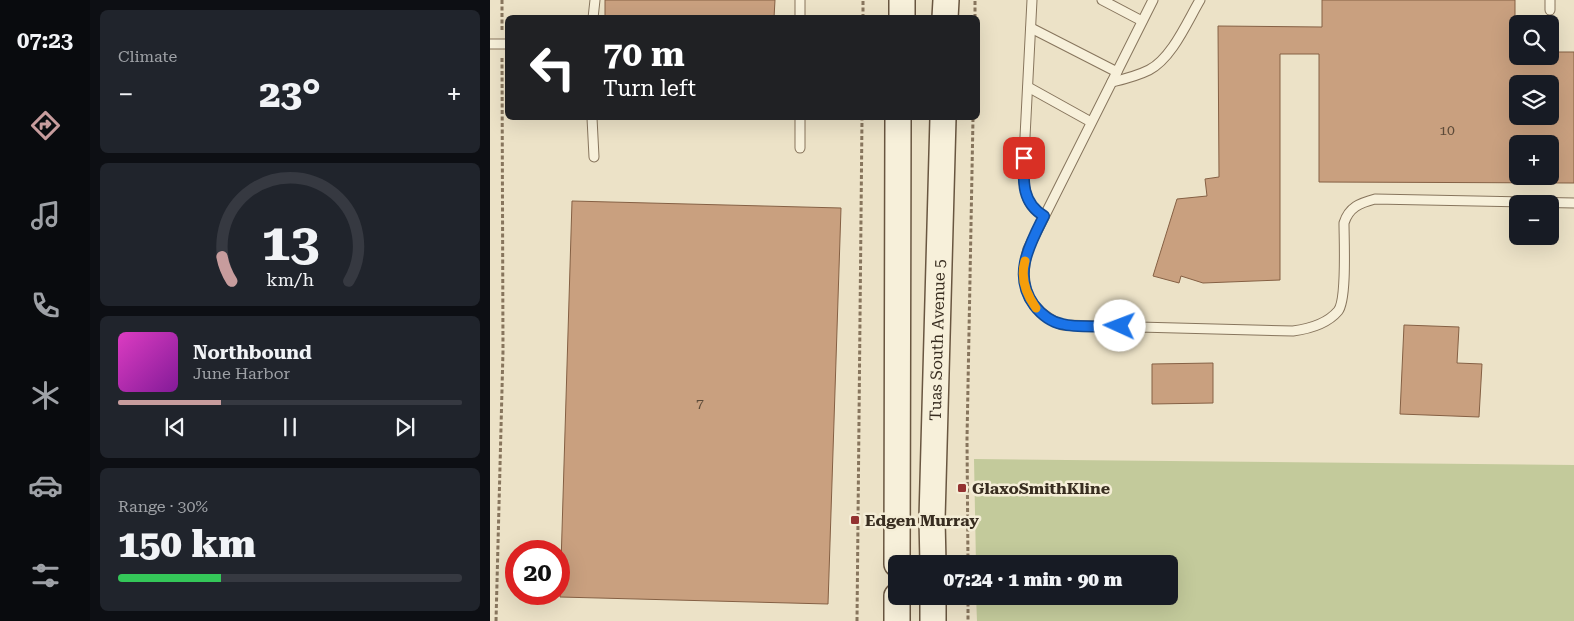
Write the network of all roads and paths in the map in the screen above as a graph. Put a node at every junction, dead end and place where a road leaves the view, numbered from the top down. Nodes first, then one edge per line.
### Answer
1 (502, 0) edge
2 (595, 0) edge
3 (800, 0) edge
4 (863, 0) edge
5 (902, 0) edge
6 (946, 0) edge
7 (975, 0) edge
8 (1032, 0) edge
9 (1102, 0) edge
10 (1153, 0) edge
11 (1200, 0) edge
12 (593, 15) edge
13 (800, 15) edge
14 (863, 15) edge
15 (902, 15) edge
16 (945, 15) edge
17 (975, 15) edge
18 (1142, 21) junction
19 (1030, 28) junction
20 (490, 44) edge
21 (505, 44) edge
22 (1116, 72) junction
23 (1112, 82) junction
24 (1028, 87) junction
25 (592, 120) edge
26 (800, 120) edge
27 (862, 120) edge
28 (898, 120) edge
29 (943, 120) edge
30 (973, 120) edge
31 (1091, 122) junction
32 (800, 148) dead end
33 (594, 158) dead end
34 (1574, 203) edge
35 (1044, 216) junction
36 (897, 555) edge
37 (933, 555) edge
38 (968, 555) edge
39 (897, 605) edge
40 (933, 605) edge
41 (968, 605) edge
42 (496, 621) edge
43 (857, 621) edge
44 (897, 621) edge
45 (933, 621) edge
46 (968, 621) edge

1 - 21 path
2 - 12 lane
3 - 13 lane
4 - 14 path
5 - 15 main road
6 - 16 main road
7 - 17 path
8 - 19 lane
9 - 18 lane
10 - 18 lane
11 - 23 lane
18 - 22 lane
19 - 22 lane
19 - 24 lane
20 - 21 lane
21 - 42 path
22 - 23 lane
23 - 31 lane
24 - 31 lane
24 - 35 lane
25 - 33 lane
26 - 32 lane
27 - 43 path
28 - 36 main road
29 - 37 main road, Tuas South Avenue 5
30 - 38 path
31 - 35 lane
34 - 35 lane
39 - 44 main road
40 - 45 main road
41 - 46 path

